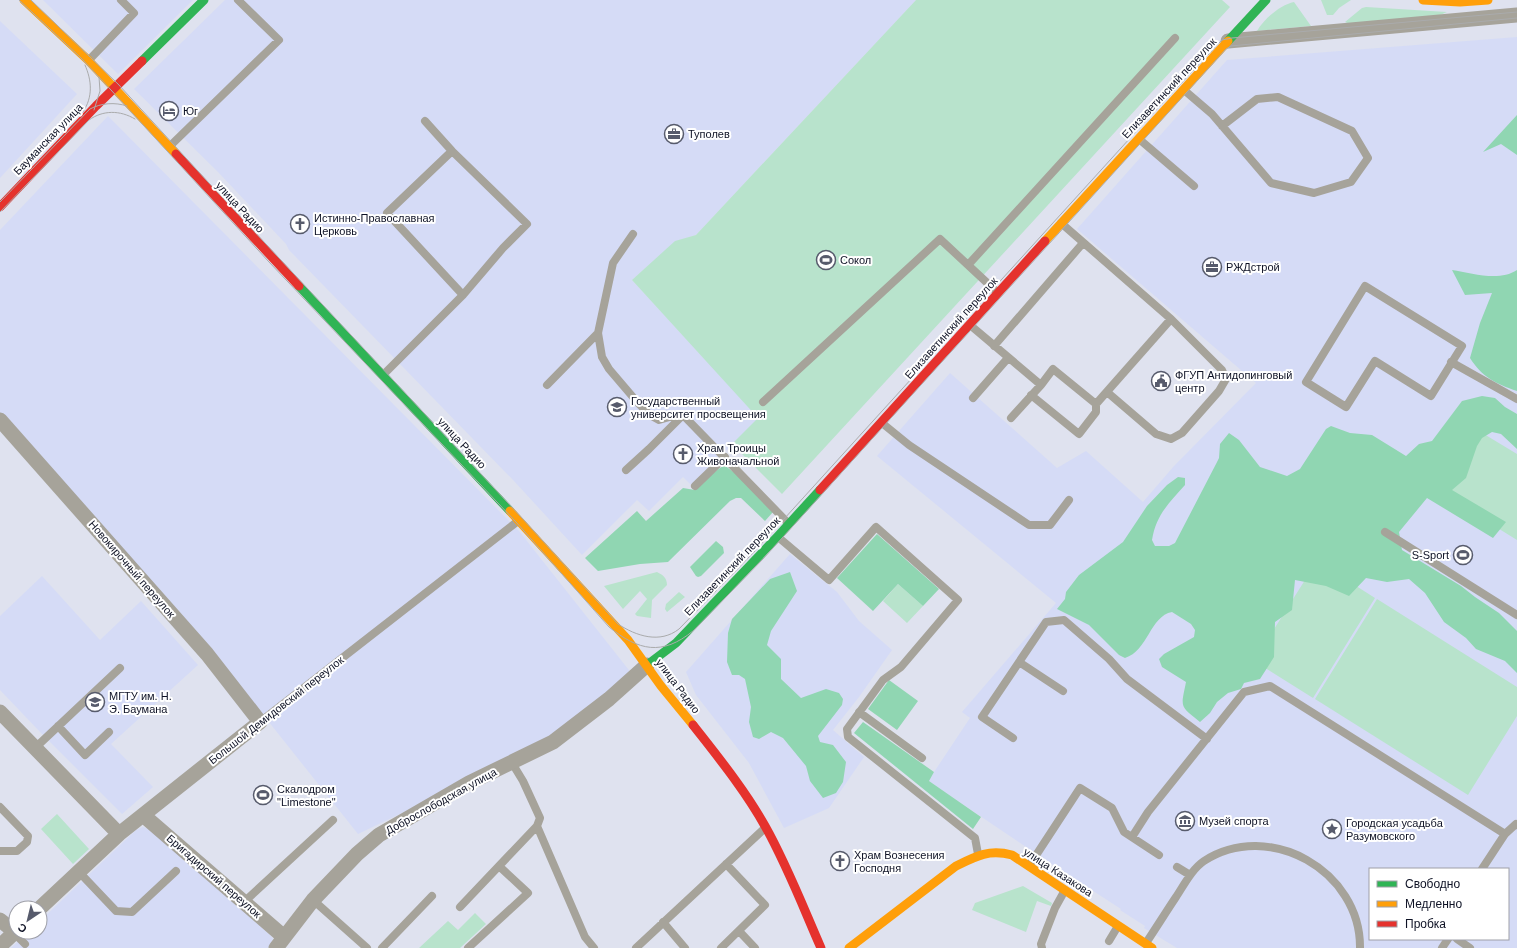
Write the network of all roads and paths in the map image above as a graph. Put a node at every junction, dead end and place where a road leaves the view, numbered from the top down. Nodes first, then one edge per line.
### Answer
1 (24, 0) edge
2 (121, 0) edge
3 (238, 0) edge
4 (1256, 0) edge
5 (1266, 0) edge
6 (1423, 0) edge
7 (1488, 0) edge
8 (200, 2) edge
9 (1517, 15) edge
10 (1244, 23) junction
11 (1175, 38) dead end
12 (1228, 42) junction
13 (88, 60) junction
14 (114, 87) junction
15 (1184, 90) junction
16 (425, 121) dead end
17 (1222, 126) junction
18 (1139, 139) junction
19 (169, 147) junction
20 (452, 151) junction
21 (1194, 186) dead end
22 (0, 207) edge
23 (1061, 223) junction
24 (633, 234) dead end
25 (1084, 243) junction
26 (968, 266) junction
27 (998, 293) junction
28 (463, 295) junction
29 (1171, 320) junction
30 (969, 325) junction
31 (598, 333) junction
32 (994, 346) junction
33 (1008, 358) junction
34 (1451, 362) junction
35 (383, 375) junction
36 (547, 385) dead end
37 (1041, 385) junction
38 (1107, 392) junction
39 (1031, 395) junction
40 (972, 398) dead end
41 (1517, 399) edge
42 (763, 402) dead end
43 (1096, 404) junction
44 (683, 415) junction
45 (1011, 418) dead end
46 (0, 420) edge
47 (882, 422) junction
48 (725, 457) junction
49 (626, 470) dead end
50 (696, 486) dead end
51 (1069, 500) dead end
52 (519, 520) junction
53 (789, 524) junction
54 (1385, 532) dead end
55 (778, 536) junction
56 (1517, 615) edge
57 (1019, 662) junction
58 (647, 665) junction
59 (120, 668) dead end
60 (1063, 691) dead end
61 (0, 712) edge
62 (859, 712) junction
63 (260, 722) junction
64 (58, 726) junction
65 (109, 732) dead end
66 (1013, 738) dead end
67 (1206, 739) junction
68 (35, 748) junction
69 (922, 758) dead end
70 (512, 763) junction
71 (0, 807) edge
72 (143, 815) junction
73 (333, 820) dead end
74 (1517, 824) edge
75 (537, 826) junction
76 (766, 827) junction
77 (119, 834) junction
78 (1505, 834) junction
79 (1132, 837) junction
80 (0, 851) edge
81 (978, 855) junction
82 (1158, 855) dead end
83 (726, 864) junction
84 (499, 866) junction
85 (1029, 867) junction
86 (1177, 867) dead end
87 (1483, 868) edge
88 (176, 871) dead end
89 (79, 872) junction
90 (1190, 875) junction
91 (1065, 890) junction
92 (432, 896) dead end
93 (313, 900) junction
94 (48, 901) edge
95 (244, 902) junction
96 (460, 907) dead end
97 (0, 920) edge
98 (663, 922) junction
99 (1118, 925) junction
100 (8, 926) edge
101 (739, 930) junction
102 (8, 939) edge
103 (22, 940) edge
104 (1458, 940) edge
105 (1109, 941) dead end
106 (280, 942) edge
107 (25, 944) dead end
108 (0, 946) edge
109 (1149, 946) edge
110 (367, 948) edge
111 (382, 948) edge
112 (468, 948) edge
113 (594, 948) edge
114 (636, 948) edge
115 (685, 948) edge
116 (721, 948) edge
117 (755, 948) edge
118 (821, 948) edge
119 (850, 948) edge
120 (1042, 948) edge
121 (1360, 948) edge
122 (1470, 948) edge

1 - 13 street, улица Радио
2 - 13 lane
3 - 19 lane
4 - 10 street
5 - 10 street, Елизаветинский переулок
6 - 7 street
8 - 14 street, Бауманская улица
9 - 12 street
10 - 12 street, Елизаветинский переулок
11 - 26 lane
12 - 15 street, Елизаветинский переулок
13 - 14 street, улица Радио
14 - 19 street, улица Радио
14 - 22 street, Бауманская улица
15 - 17 lane
15 - 18 street, Елизаветинский переулок
16 - 20 lane
17 - 17 lane
18 - 21 lane
18 - 23 street, Елизаветинский переулок
19 - 35 street, улица Радио
20 - 28 lane
20 - 28 lane
23 - 25 lane
23 - 27 street, Елизаветинский переулок
24 - 31 lane
25 - 29 lane
25 - 32 lane
26 - 27 lane
26 - 42 lane
27 - 30 street, Елизаветинский переулок
28 - 35 lane
29 - 38 lane
29 - 38 lane
30 - 32 lane
30 - 47 street, Елизаветинский переулок
31 - 36 lane
31 - 44 lane
32 - 33 lane
33 - 37 lane
33 - 40 lane
34 - 34 lane
34 - 41 lane
35 - 52 street, улица Радио
37 - 39 lane
37 - 43 lane
38 - 43 lane
39 - 43 lane
39 - 45 lane
44 - 48 lane
44 - 49 lane
46 - 63 street, Новокирочный переулок
47 - 51 lane
47 - 53 street, Елизаветинский переулок
48 - 50 lane
48 - 53 lane
52 - 58 street, улица Радио
52 - 63 lane, Большой Демидовский переулок
53 - 55 street, Елизаветинский переулок
54 - 56 lane
55 - 58 street, Елизаветинский переулок
55 - 62 lane
57 - 60 lane
57 - 66 lane
57 - 67 lane
58 - 70 street, Доброслободская улица
58 - 76 street, улица Радио
59 - 64 lane
61 - 68 street
62 - 69 lane
62 - 81 lane
63 - 72 street, Большой Демидовский переулок
64 - 65 lane
64 - 68 lane
67 - 78 lane
67 - 79 lane
68 - 77 street
70 - 75 lane
70 - 93 street, Доброслободская улица
71 - 80 lane
72 - 77 street, Большой Демидовский переулок
72 - 95 street, Бригадирский переулок
73 - 95 lane
74 - 78 lane
75 - 84 lane
75 - 113 lane
76 - 83 lane
76 - 118 street, улица Радио
77 - 89 street, Большой Демидовский переулок
78 - 87 lane
79 - 82 lane
79 - 85 lane
81 - 85 street, улица Казакова
81 - 119 street, улица Казакова
83 - 98 lane
83 - 101 lane
84 - 96 lane
84 - 112 lane
85 - 91 street, улица Казакова
86 - 90 lane
88 - 89 lane
89 - 94 street, Большой Демидовский переулок
90 - 109 lane
90 - 121 lane
91 - 99 street, улица Казакова
91 - 120 lane
92 - 111 lane
93 - 106 street, Доброслободская улица
93 - 110 lane
95 - 106 street, Бригадирский переулок
97 - 100 street
98 - 114 lane
98 - 115 lane
99 - 105 lane
99 - 109 street, улица Казакова
101 - 116 lane
101 - 117 lane
102 - 108 street
103 - 107 lane
104 - 122 lane

